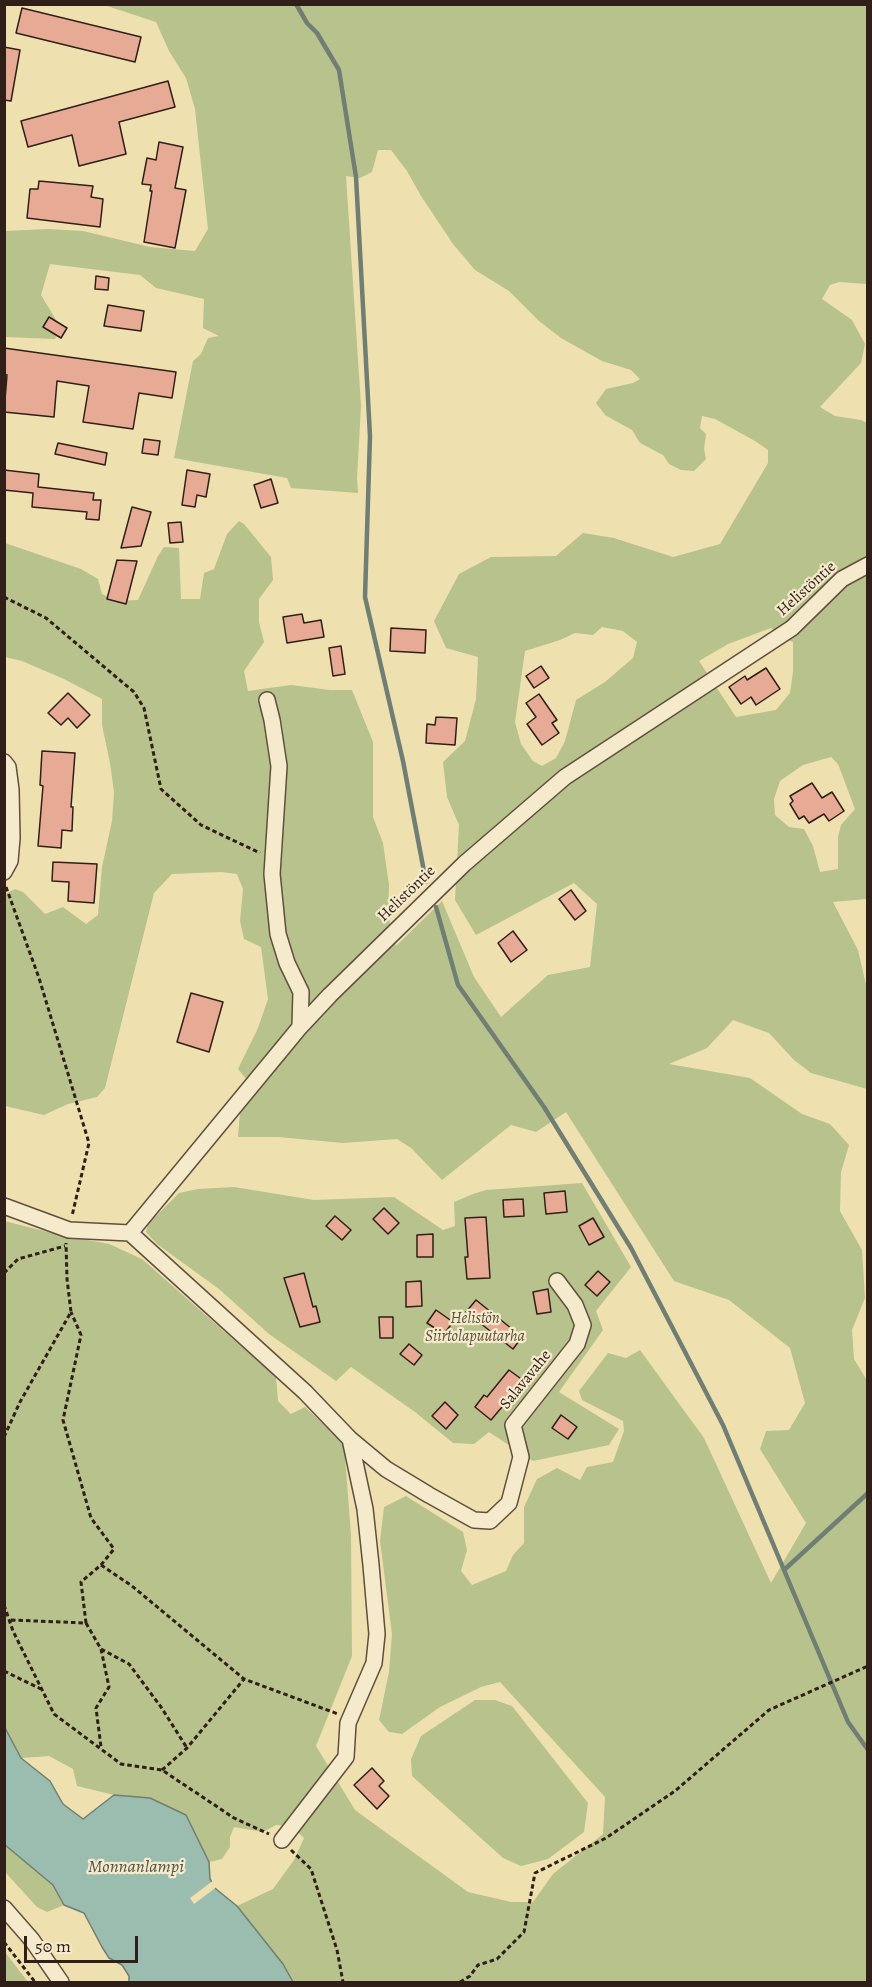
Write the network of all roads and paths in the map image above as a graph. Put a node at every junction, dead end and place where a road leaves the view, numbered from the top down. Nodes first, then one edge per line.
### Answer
1 (867, 565) edge
2 (4, 597) edge
3 (267, 700) dead end
4 (4, 762) edge
5 (273, 860) junction
6 (4, 872) edge
7 (4, 883) edge
8 (300, 1027) junction
9 (4, 1206) edge
10 (69, 1230) junction
11 (130, 1233) junction
12 (65, 1245) junction
13 (4, 1273) edge
14 (557, 1281) dead end
15 (71, 1312) junction
16 (4, 1437) edge
17 (350, 1439) junction
18 (101, 1565) junction
19 (4, 1605) edge
20 (10, 1620) junction
21 (86, 1623) junction
22 (100, 1649) junction
23 (867, 1666) edge
24 (4, 1671) edge
25 (244, 1679) junction
26 (42, 1689) junction
27 (350, 1718) junction
28 (187, 1748) junction
29 (102, 1749) junction
30 (162, 1770) junction
31 (282, 1840) junction
32 (4, 1908) edge
33 (4, 1942) edge
34 (35, 1983) edge
35 (61, 1983) edge
36 (343, 1983) edge
37 (460, 1983) edge

1 - 8 street, Helistöntie
2 - 5 path
3 - 5 street
4 - 6 street
5 - 8 street
7 - 10 path
8 - 11 street, Helistöntie
9 - 10 street
10 - 11 street
10 - 12 path
11 - 17 street
12 - 13 path
12 - 15 path
14 - 17 street, Salavavahe
15 - 16 path
15 - 18 path
17 - 27 street
18 - 21 path
18 - 25 path
19 - 20 path
20 - 21 path
20 - 26 path
21 - 22 path
22 - 28 path
22 - 29 path
23 - 37 path
24 - 26 path
25 - 27 path
25 - 28 path
26 - 29 path
27 - 31 street
28 - 30 path
29 - 30 path
30 - 31 path
31 - 36 path
32 - 35 street
33 - 34 path

